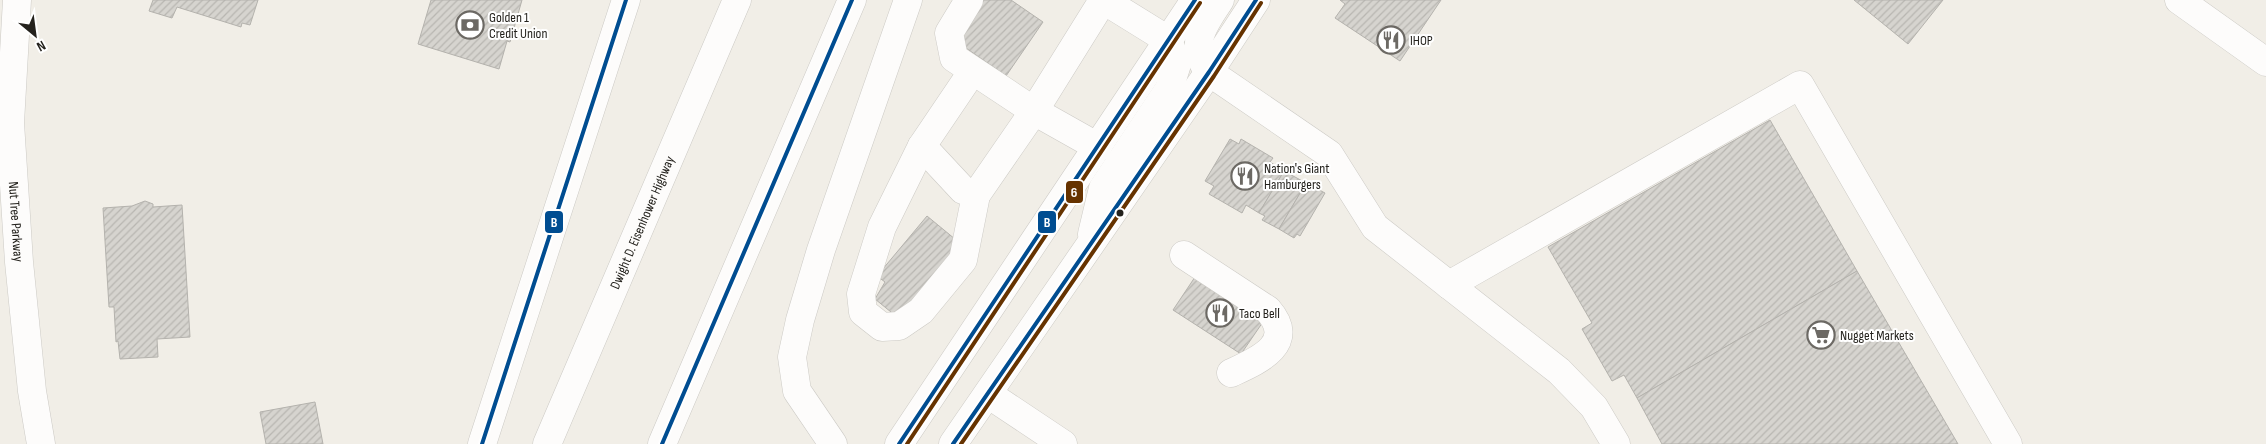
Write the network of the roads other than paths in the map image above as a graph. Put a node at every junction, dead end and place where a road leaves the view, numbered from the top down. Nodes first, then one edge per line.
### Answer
1 (17, 0) edge
2 (626, 0) edge
3 (737, 0) edge
4 (852, 0) edge
5 (908, 0) edge
6 (969, 0) edge
7 (1105, 0) edge
8 (1195, 0) edge
9 (1220, 0) edge
10 (1256, 0) edge
11 (2179, 0) edge
12 (1168, 40) junction
13 (2266, 62) edge
14 (972, 72) junction
15 (1210, 72) junction
16 (1034, 111) junction
17 (5, 113) edge
18 (922, 146) junction
19 (1098, 147) junction
20 (976, 195) junction
21 (1090, 246) junction
22 (1184, 255) dead end
23 (1449, 285) junction
24 (1231, 373) dead end
25 (988, 394) junction
26 (41, 444) edge
27 (482, 444) edge
28 (547, 444) edge
29 (662, 444) edge
30 (833, 444) edge
31 (899, 444) edge
32 (953, 444) edge
33 (1063, 444) edge
34 (1616, 444) edge
35 (2008, 444) edge

1 - 17 main road, Nut Tree Parkway
2 - 27 main road
3 - 28 main road, Dwight D. Eisenhower Highway
4 - 29 main road
5 - 30 main road
6 - 14 main road
7 - 12 main road
7 - 16 main road
8 - 12 main road
9 - 15 main road
10 - 15 main road
11 - 13 main road
12 - 19 main road
12 - 21 main road
14 - 16 main road
14 - 18 main road
15 - 21 main road
15 - 23 main road
16 - 19 main road
16 - 20 main road
17 - 26 main road, Nut Tree Parkway
18 - 20 main road
18 - 20 main road
19 - 31 main road
21 - 25 main road
22 - 24 main road
23 - 34 main road
23 - 35 main road
25 - 32 main road
25 - 33 main road

